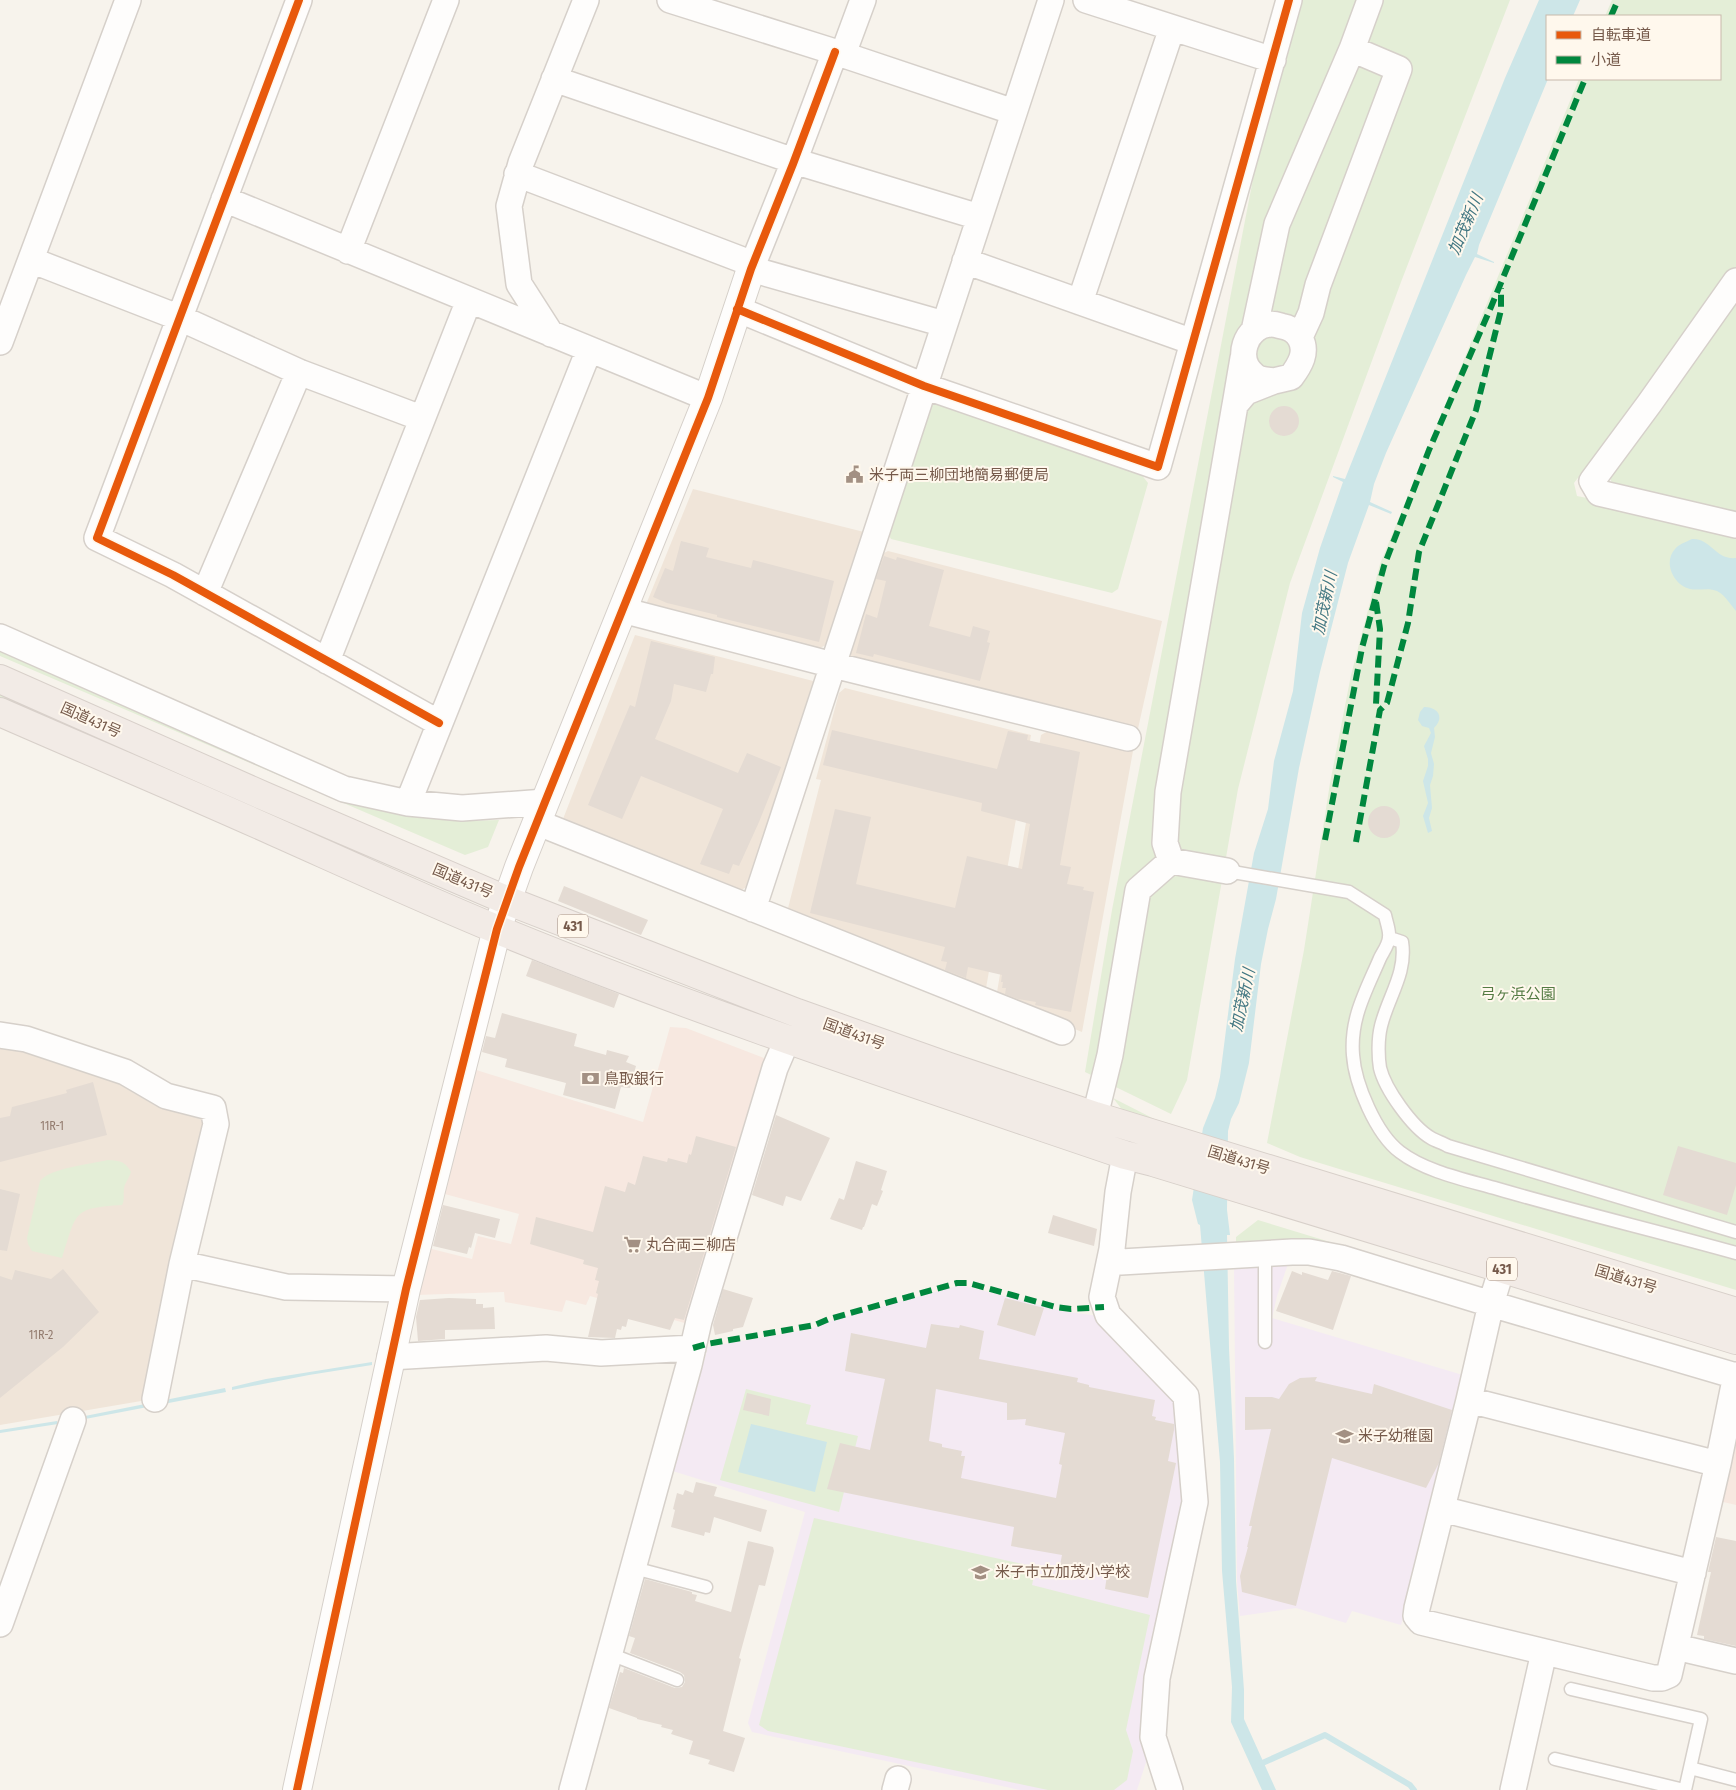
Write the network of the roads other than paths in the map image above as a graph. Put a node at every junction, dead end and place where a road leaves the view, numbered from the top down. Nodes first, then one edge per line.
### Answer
1 (128, 0) edge
2 (299, 0) edge
3 (446, 0) edge
4 (586, 0) edge
5 (670, 0) edge
6 (863, 0) edge
7 (1051, 0) edge
8 (1086, 0) edge
9 (1289, 0) edge
10 (1370, 0) edge
11 (1172, 28) junction
12 (1352, 49) junction
13 (839, 53) junction
14 (1273, 60) junction
15 (554, 79) junction
16 (1014, 112) junction
17 (794, 161) junction
18 (518, 174) junction
19 (224, 199) junction
20 (979, 217) junction
21 (348, 251) junction
22 (31, 260) junction
23 (965, 261) junction
24 (752, 266) junction
25 (1736, 280) edge
26 (469, 300) junction
27 (1080, 302) junction
28 (737, 309) junction
29 (180, 318) junction
30 (944, 324) junction
31 (1254, 331) junction
32 (551, 334) junction
33 (1300, 337) junction
34 (0, 342) edge
35 (1193, 342) junction
36 (589, 350) junction
37 (1243, 358) junction
38 (299, 372) junction
39 (1274, 381) junction
40 (924, 386) junction
41 (708, 398) junction
42 (1235, 405) junction
43 (422, 418) junction
44 (1736, 525) edge
45 (205, 593) junction
46 (622, 610) junction
47 (0, 637) edge
48 (327, 661) junction
49 (833, 665) junction
50 (0, 679) edge
51 (0, 712) edge
52 (439, 723) junction
53 (1128, 738) dead end
54 (408, 803) junction
55 (540, 812) junction
56 (1171, 861) junction
57 (1227, 871) joint
58 (506, 900) junction
59 (753, 909) junction
60 (497, 929) junction
61 (1390, 938) junction
62 (1062, 1032) dead end
63 (0, 1035) edge
64 (787, 1040) junction
65 (1095, 1116) junction
66 (1125, 1155) junction
67 (1736, 1232) edge
68 (1265, 1253) junction
69 (1736, 1253) edge
70 (1110, 1259) junction
71 (182, 1264) junction
72 (1502, 1268) junction
73 (406, 1289) junction
74 (1491, 1304) junction
75 (1736, 1312) edge
76 (1736, 1340) edge
77 (1266, 1342) dead end
78 (693, 1348) junction
79 (390, 1357) junction
80 (1736, 1376) edge
81 (155, 1398) dead end
82 (1469, 1400) junction
83 (73, 1420) dead end
84 (1718, 1464) junction
85 (1442, 1509) junction
86 (634, 1568) junction
87 (1693, 1573) junction
88 (706, 1587) dead end
89 (0, 1624) edge
90 (1676, 1648) junction
91 (1544, 1652) junction
92 (610, 1654) junction
93 (1736, 1661) edge
94 (677, 1680) dead end
95 (1571, 1689) dead end
96 (1555, 1759) dead end
97 (1690, 1768) junction
98 (1736, 1780) edge
99 (297, 1790) edge
100 (572, 1790) edge
101 (1170, 1790) edge
102 (1513, 1790) edge
103 (1684, 1790) edge

1 - 22 street
2 - 19 street
3 - 21 street
4 - 15 street
5 - 13 street
6 - 13 street
7 - 16 street
8 - 11 street
9 - 14 street
10 - 12 street
11 - 14 street
11 - 27 street
12 - 31 street
12 - 33 street
13 - 16 street
13 - 17 street
14 - 35 street
15 - 17 street
15 - 18 street
16 - 20 street
17 - 20 street
17 - 24 street
18 - 24 street
18 - 32 street
19 - 21 street
19 - 29 street
20 - 23 street
21 - 26 street
22 - 29 street
22 - 34 street
23 - 27 street
23 - 30 street
24 - 28 street
24 - 30 street
25 - 44 street
26 - 32 street
26 - 43 street
27 - 35 street
28 - 40 street
28 - 41 street
29 - 38 street
29 - 45 street
30 - 40 street
31 - 33 street
31 - 37 street
32 - 36 street
33 - 39 street
35 - 40 street
36 - 41 street
36 - 52 street
37 - 39 street
37 - 42 street
38 - 43 street
38 - 45 street
39 - 42 street
40 - 49 street
41 - 46 street
42 - 56 street
43 - 48 street
45 - 48 street
46 - 49 street
46 - 55 street
47 - 54 street
48 - 52 street
49 - 53 street
49 - 59 street
50 - 58 highway, 国道431号 / 431
51 - 60 highway, 国道431号 / 431
52 - 54 street
54 - 55 street
55 - 58 street
55 - 59 street
56 - 57 street
56 - 65 street
57 - 61 lane
58 - 60 street
58 - 65 highway, 国道431号 / 431
59 - 62 street
60 - 64 highway, 国道431号 / 431
60 - 73 street
61 - 67 lane
61 - 69 lane
63 - 71 street
64 - 66 highway, 国道431号 / 431
64 - 78 street
65 - 75 highway, 国道431号 / 431
66 - 70 street
66 - 72 highway, 国道431号 / 431
68 - 70 street
68 - 74 street
68 - 77 lane
70 - 101 street
71 - 73 street
71 - 81 street
72 - 74 street
72 - 76 highway, 国道431号 / 431
73 - 79 street
74 - 80 street
74 - 82 street
78 - 79 street
78 - 86 street
79 - 99 street
80 - 84 street
82 - 84 street
82 - 85 street
83 - 89 street
84 - 87 street
85 - 87 street
85 - 91 street
86 - 88 lane
86 - 92 street
87 - 90 street
90 - 91 street
90 - 93 street
91 - 102 street
92 - 94 lane
92 - 100 street
95 - 97 lane
96 - 103 lane
97 - 98 lane
97 - 103 lane

